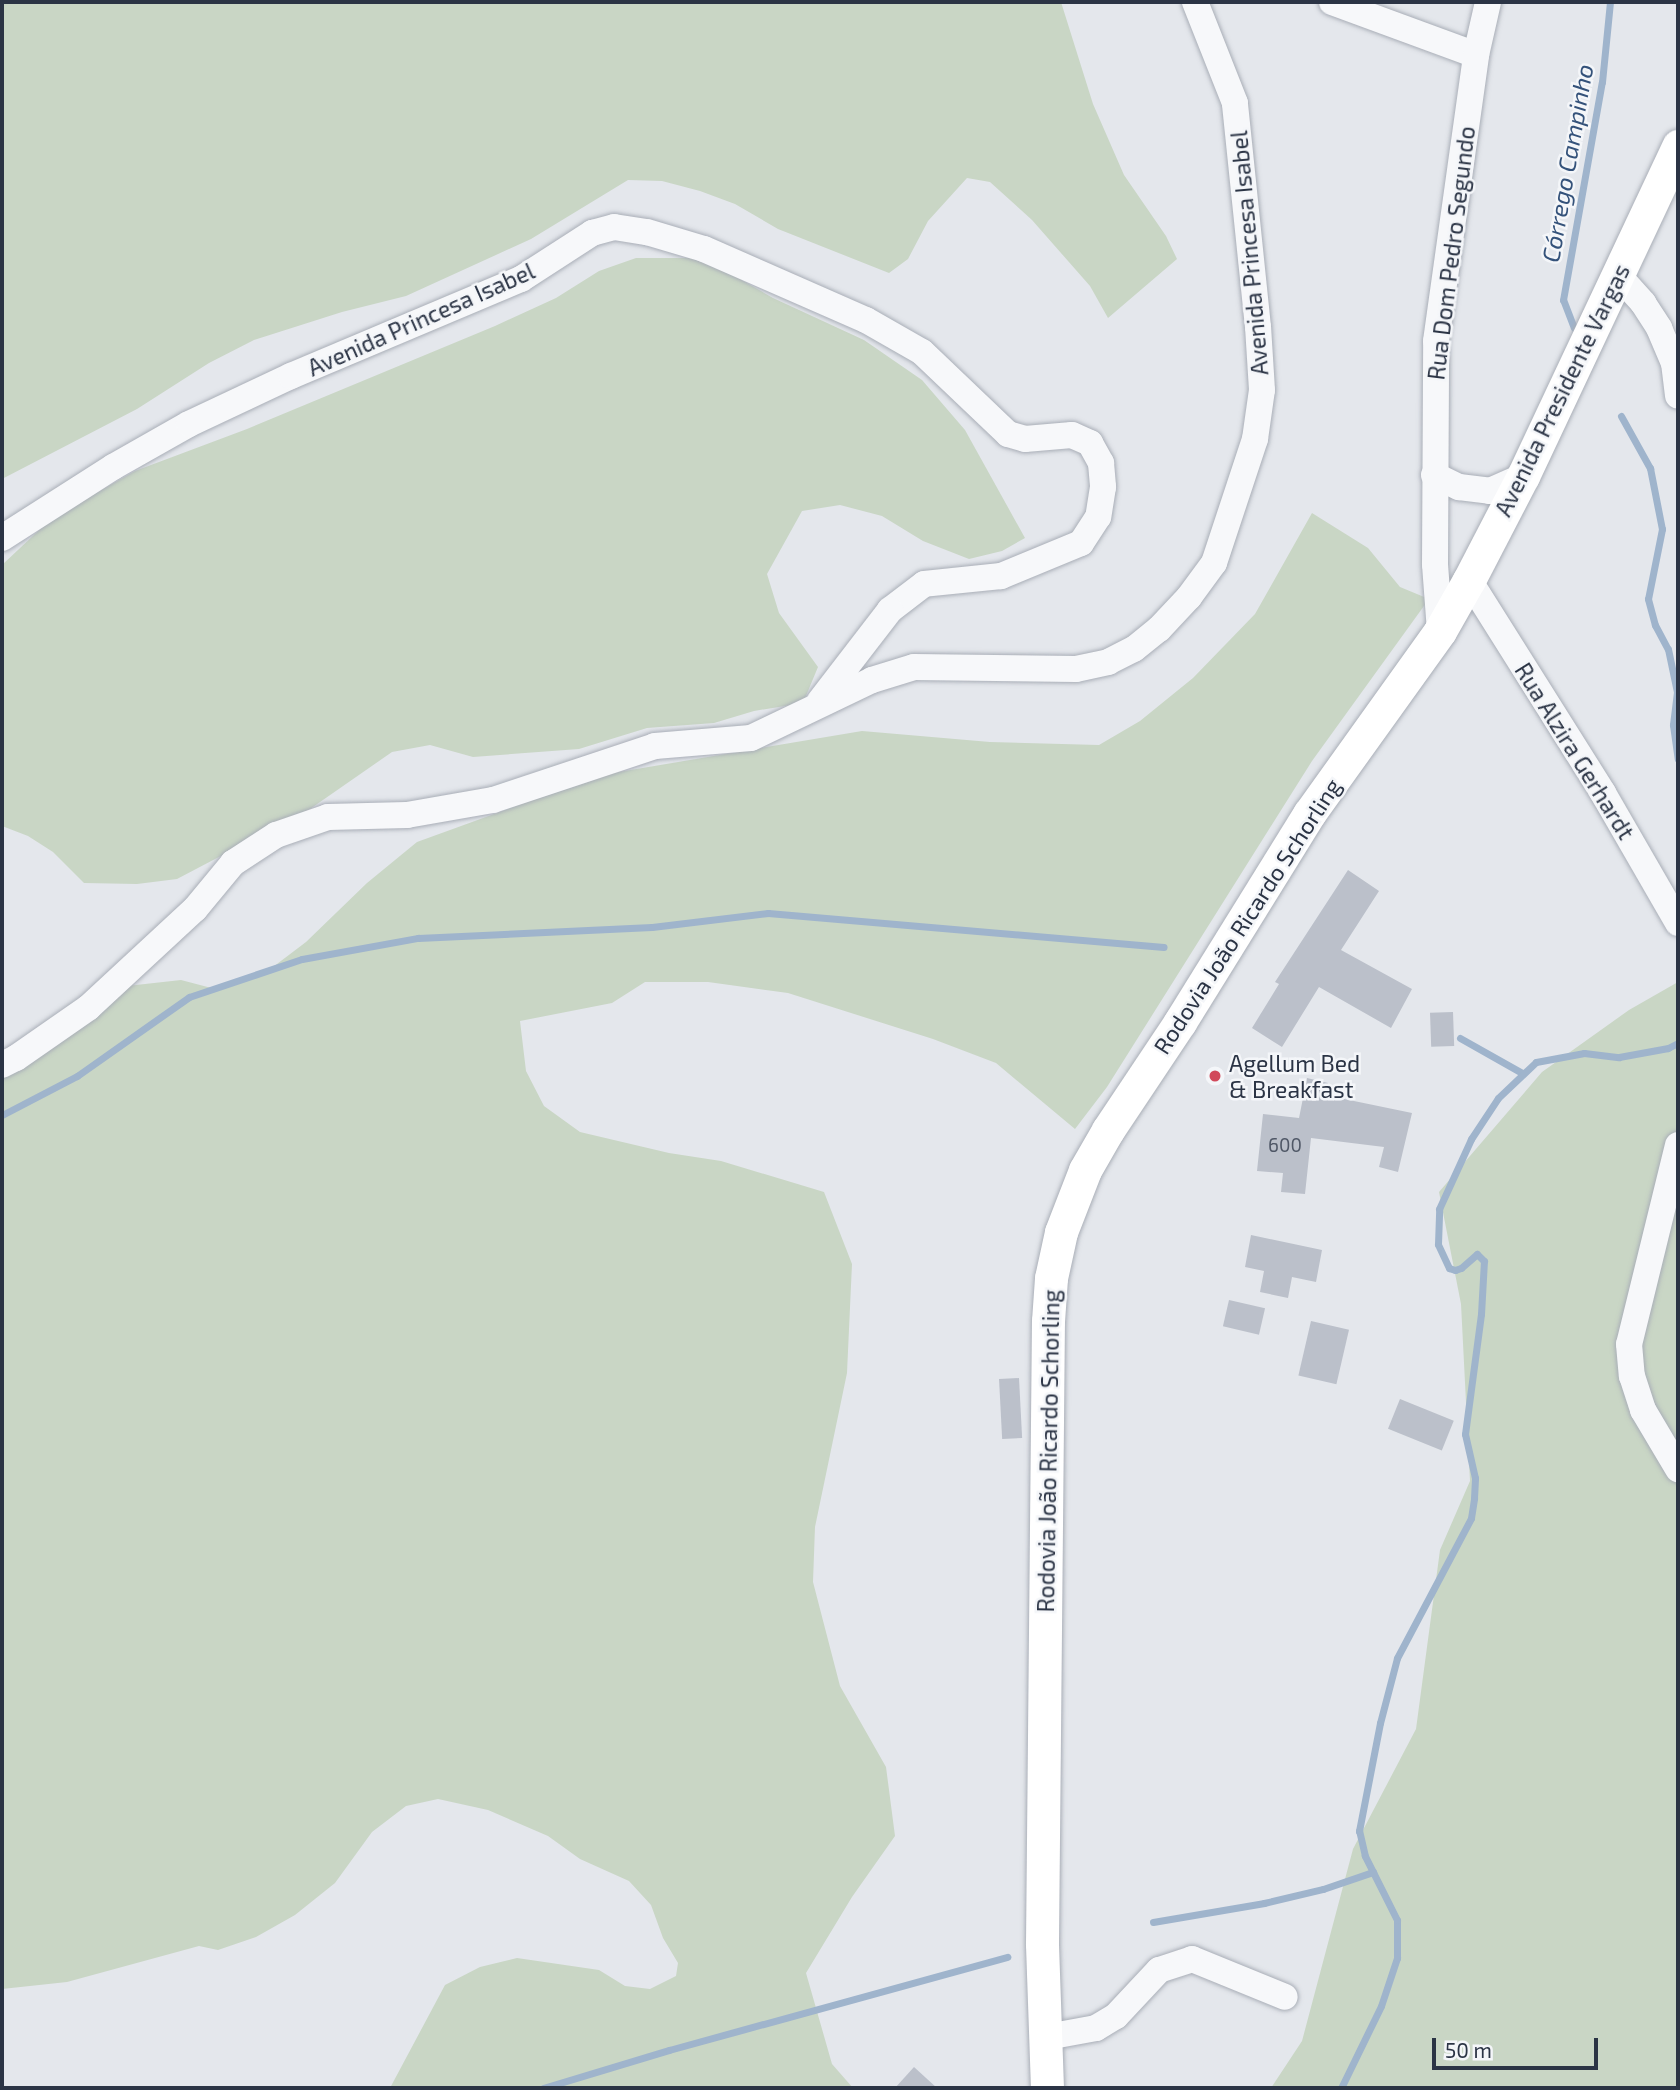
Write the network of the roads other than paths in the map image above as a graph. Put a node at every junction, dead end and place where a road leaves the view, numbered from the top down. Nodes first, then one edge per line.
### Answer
1 (1195, 2) edge
2 (1332, 2) edge
3 (1488, 2) edge
4 (1476, 55) junction
5 (1678, 146) edge
6 (1618, 275) junction
7 (1678, 396) edge
8 (1434, 475) junction
9 (1523, 476) junction
10 (2, 538) edge
11 (1469, 580) junction
12 (1440, 631) junction
13 (817, 705) junction
14 (1678, 923) edge
15 (2, 1065) edge
16 (1678, 1145) edge
17 (1678, 1469) edge
18 (1285, 1997) dead end
19 (1047, 2036) junction
20 (1047, 2088) edge

1 - 13 street, Avenida Princesa Isabel
2 - 4 street
3 - 4 street, Rua Dom Pedro Segundo
4 - 8 street, Rua Dom Pedro Segundo
5 - 6 main road, Avenida Presidente Vargas
6 - 7 street
6 - 9 main road, Avenida Presidente Vargas
8 - 9 street
8 - 12 street, Rua Dom Pedro Segundo
9 - 11 main road, Avenida Presidente Vargas
10 - 13 street, Avenida Princesa Isabel
11 - 12 main road, Avenida Presidente Vargas
11 - 14 street, Rua Alzira Gerhardt
12 - 19 main road, Rodovia João Ricardo Schorling
13 - 15 street, Avenida Princesa Isabel
16 - 17 street
18 - 19 street
19 - 20 main road, Rodovia João Ricardo Schorling

